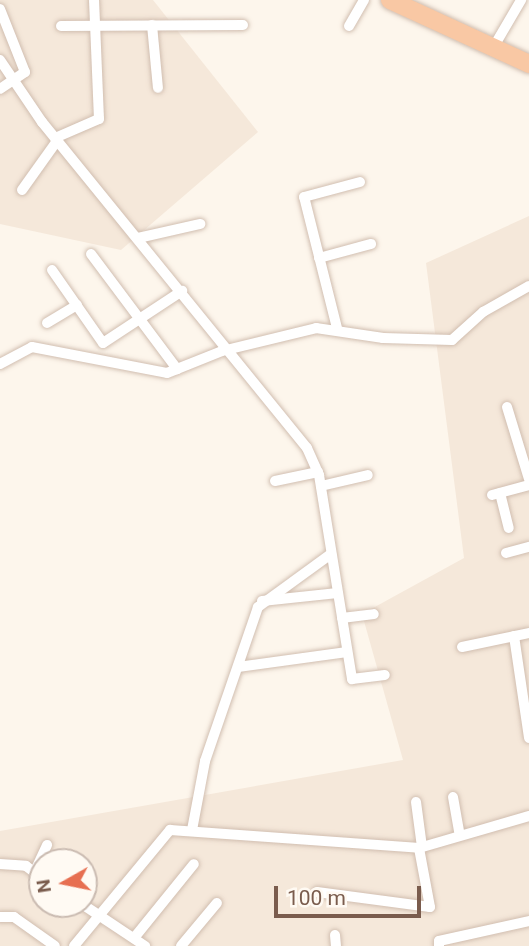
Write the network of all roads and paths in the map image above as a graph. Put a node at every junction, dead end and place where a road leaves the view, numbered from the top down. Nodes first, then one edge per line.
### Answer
1 (94, 0) edge
2 (364, 0) edge
3 (390, 0) edge
4 (522, 0) edge
5 (0, 9) edge
6 (152, 25) junction
7 (243, 25) dead end
8 (61, 26) dead end
9 (93, 26) junction
10 (349, 26) dead end
11 (493, 48) junction
12 (0, 60) edge
13 (529, 64) edge
14 (14, 80) junction
15 (158, 88) dead end
16 (0, 89) edge
17 (56, 140) junction
18 (360, 182) dead end
19 (22, 190) dead end
20 (200, 224) dead end
21 (138, 238) junction
22 (371, 244) dead end
23 (92, 254) dead end
24 (319, 258) junction
25 (52, 270) dead end
26 (529, 286) edge
27 (182, 291) junction
28 (77, 305) junction
29 (140, 319) junction
30 (47, 323) dead end
31 (337, 328) junction
32 (230, 351) junction
33 (0, 363) edge
34 (177, 369) junction
35 (507, 407) dead end
36 (529, 430) edge
37 (515, 434) junction
38 (318, 472) junction
39 (368, 475) dead end
40 (275, 481) dead end
41 (529, 482) edge
42 (321, 486) junction
43 (509, 528) dead end
44 (529, 547) edge
45 (506, 553) dead end
46 (331, 554) junction
47 (338, 593) junction
48 (262, 601) junction
49 (374, 614) dead end
50 (342, 618) junction
51 (529, 633) edge
52 (513, 636) junction
53 (463, 647) dead end
54 (347, 652) junction
55 (238, 667) junction
56 (385, 675) dead end
57 (529, 739) edge
58 (453, 797) dead end
59 (416, 802) dead end
60 (529, 817) edge
61 (192, 830) junction
62 (460, 835) junction
63 (47, 845) dead end
64 (46, 848) edge
65 (421, 848) junction
66 (0, 864) edge
67 (194, 864) dead end
68 (28, 868) edge
69 (317, 892) dead end
70 (217, 903) dead end
71 (98, 913) edge
72 (102, 915) junction
73 (0, 917) edge
74 (529, 921) edge
75 (134, 939) junction
76 (55, 946) edge
77 (74, 946) edge
78 (145, 946) edge
79 (181, 946) edge
80 (439, 946) edge

1 - 9 street
2 - 10 street
3 - 11 highway
4 - 11 street
5 - 14 street
6 - 7 street
6 - 9 street
6 - 15 street
8 - 9 street
9 - 17 street
11 - 13 highway
12 - 14 street
14 - 16 street
14 - 17 street
17 - 19 street
17 - 21 street
18 - 24 street
20 - 21 street
21 - 27 street
22 - 24 street
23 - 29 street
24 - 31 street
25 - 28 street
26 - 31 street
27 - 29 street
27 - 32 street
28 - 29 street
28 - 30 street
29 - 34 street
31 - 32 street
32 - 34 street
32 - 38 street
33 - 34 street
35 - 37 street
36 - 37 street
37 - 41 street
38 - 40 street
38 - 42 street
39 - 42 street
41 - 43 street
42 - 46 street
44 - 45 street
46 - 47 street
46 - 48 street
47 - 48 street
47 - 50 street
48 - 55 street
49 - 50 street
50 - 54 street
51 - 52 street
52 - 53 street
52 - 57 street
54 - 55 street
54 - 56 street
55 - 61 street
58 - 62 street
59 - 65 street
60 - 62 street
61 - 65 street
61 - 72 street
62 - 65 street
63 - 64 street
65 - 69 street
66 - 68 street
67 - 75 street
70 - 79 street
71 - 72 street
72 - 75 street
72 - 77 street
73 - 76 street
74 - 80 street
75 - 78 street

